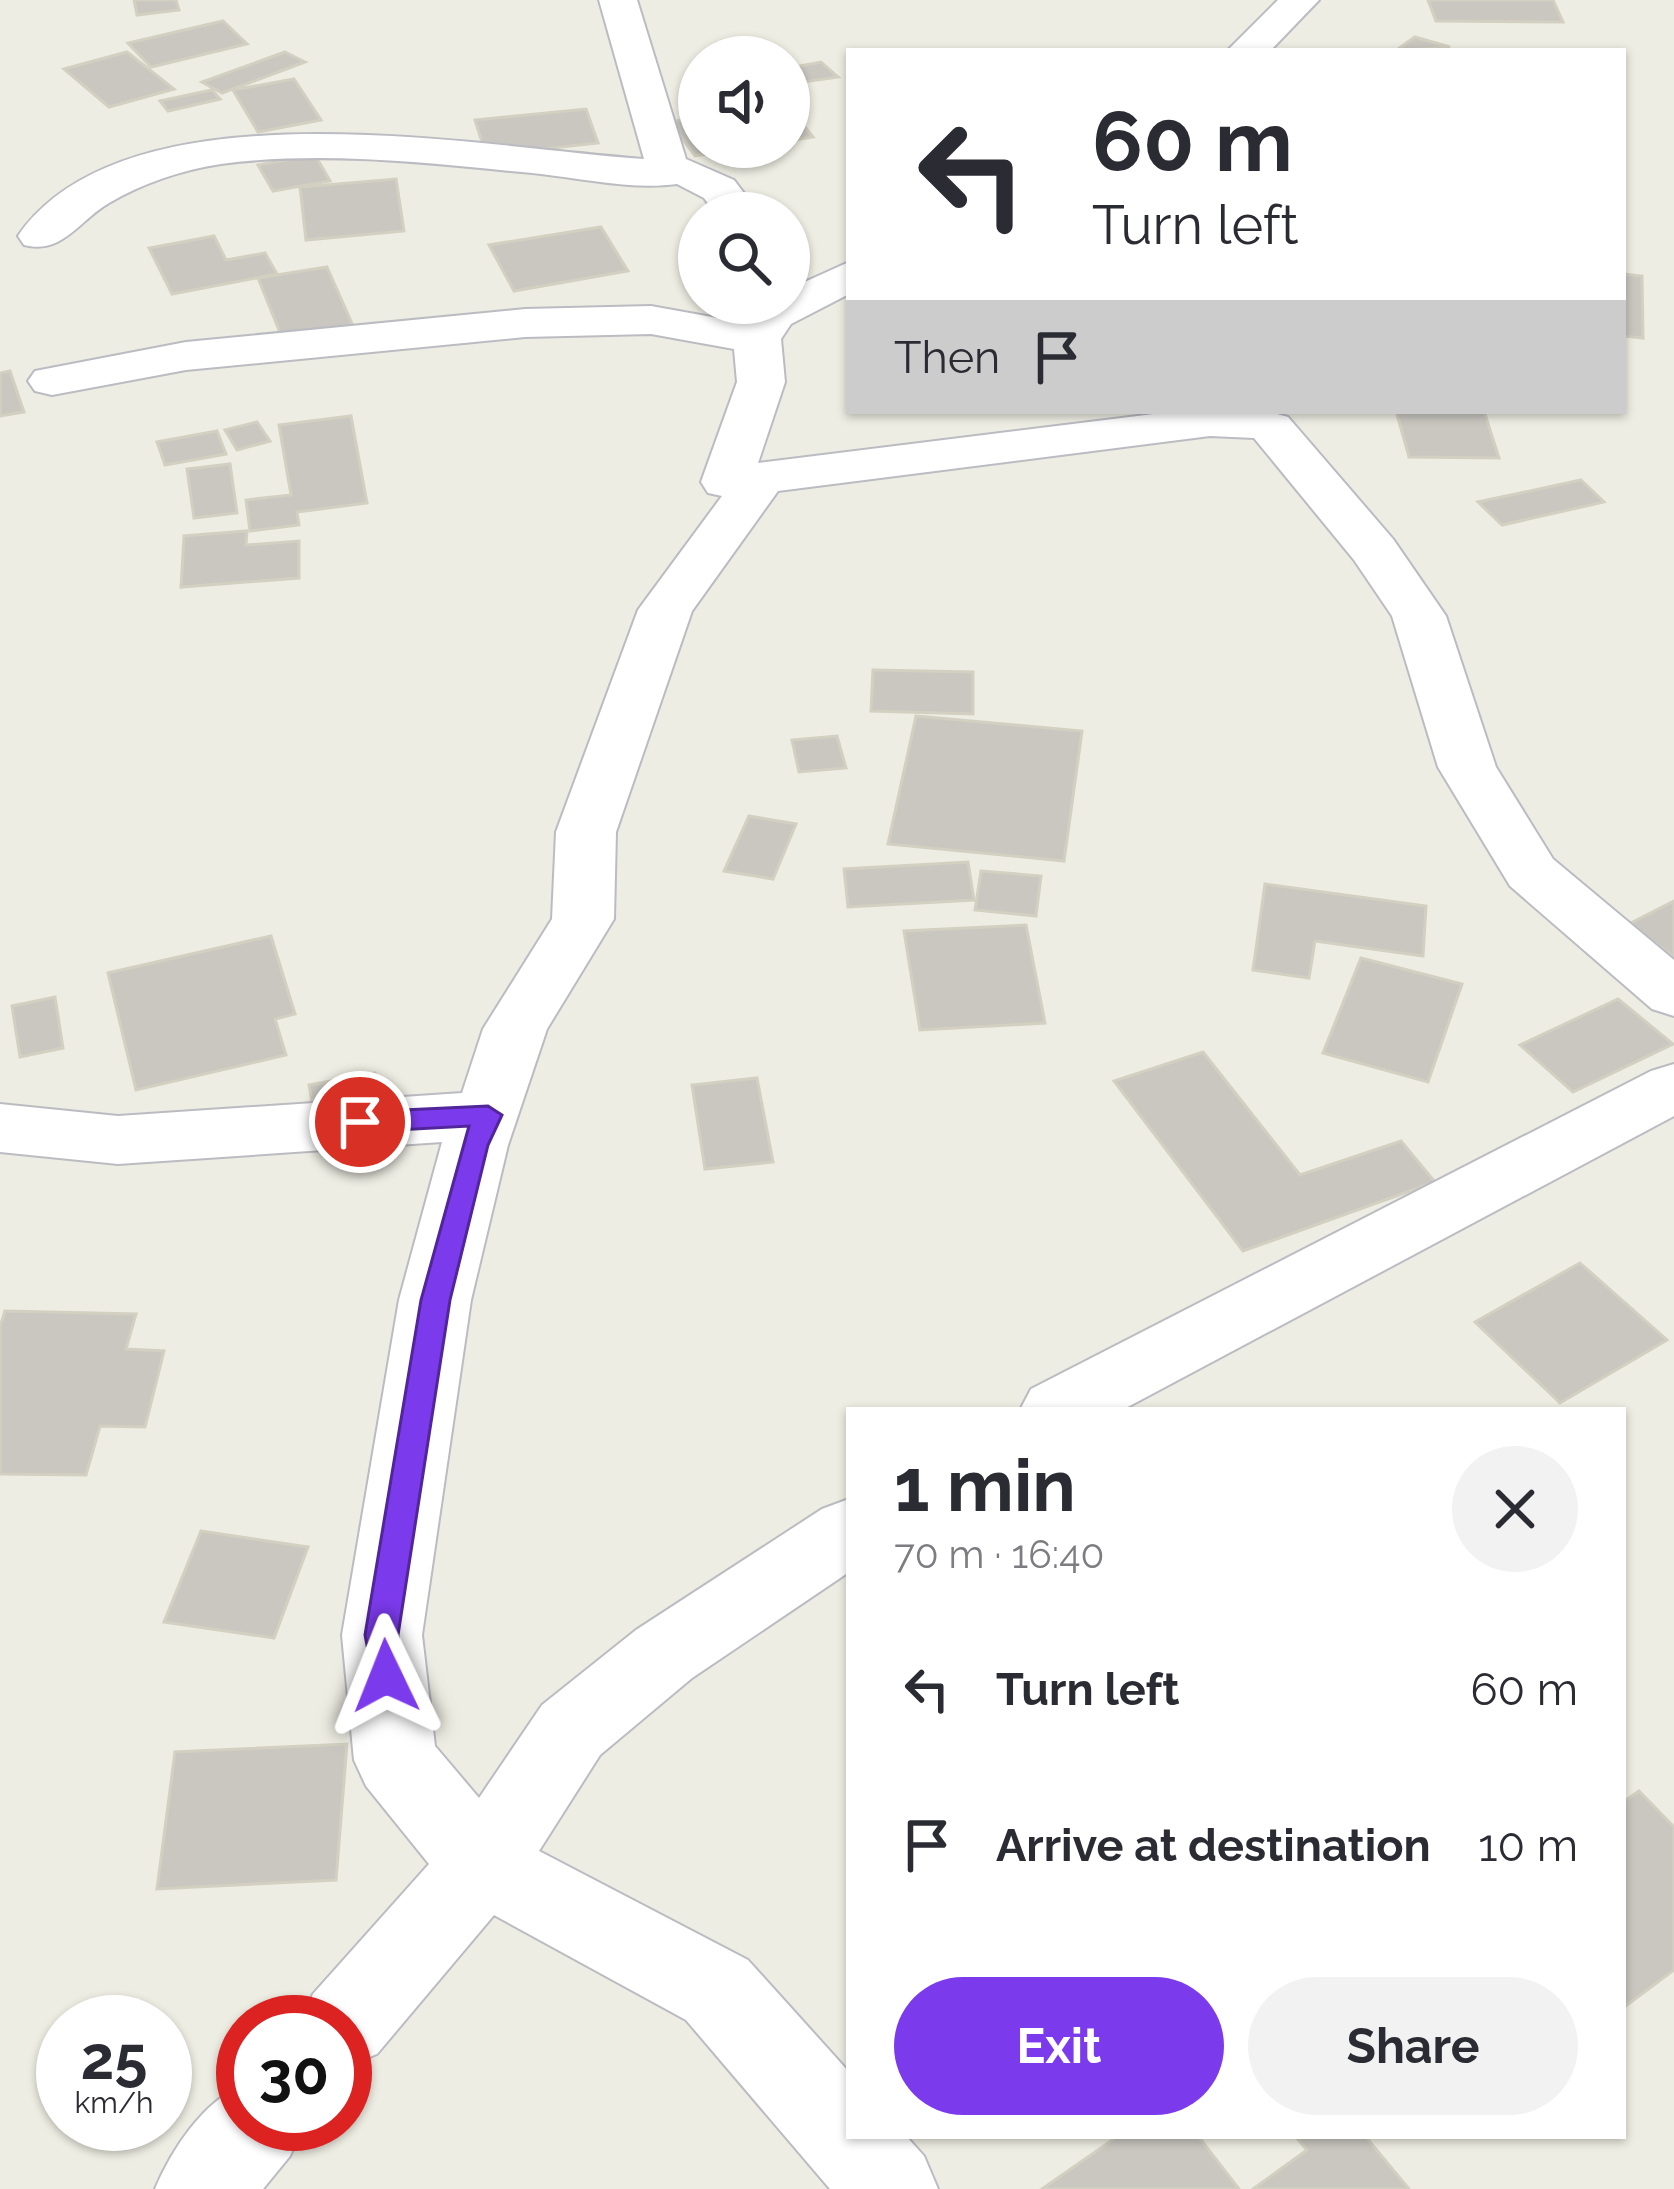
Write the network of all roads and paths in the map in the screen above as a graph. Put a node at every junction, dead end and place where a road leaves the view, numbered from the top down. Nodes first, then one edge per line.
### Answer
1 (618, 0) edge
2 (1300, 0) edge
3 (1250, 48) edge
4 (669, 173) junction
5 (721, 192) edge
6 (40, 236) dead end
7 (818, 284) edge
8 (758, 339) junction
9 (52, 381) dead end
10 (726, 482) junction
11 (1674, 994) edge
12 (1674, 1087) edge
13 (488, 1115) junction
14 (0, 1128) edge
15 (1063, 1407) edge
16 (846, 1533) edge
17 (483, 1865) junction
18 (370, 1995) edge
19 (846, 2138) edge
20 (847, 2139) edge
21 (235, 2151) edge
22 (202, 2189) edge
23 (891, 2189) edge

1 - 4 street
2 - 3 street
4 - 5 street
4 - 6 street
7 - 8 street
8 - 9 street
8 - 10 street
10 - 11 street
10 - 13 street
12 - 15 street
13 - 14 street
13 - 17 street
16 - 17 street
17 - 18 street
17 - 19 street
20 - 23 street
21 - 22 street

